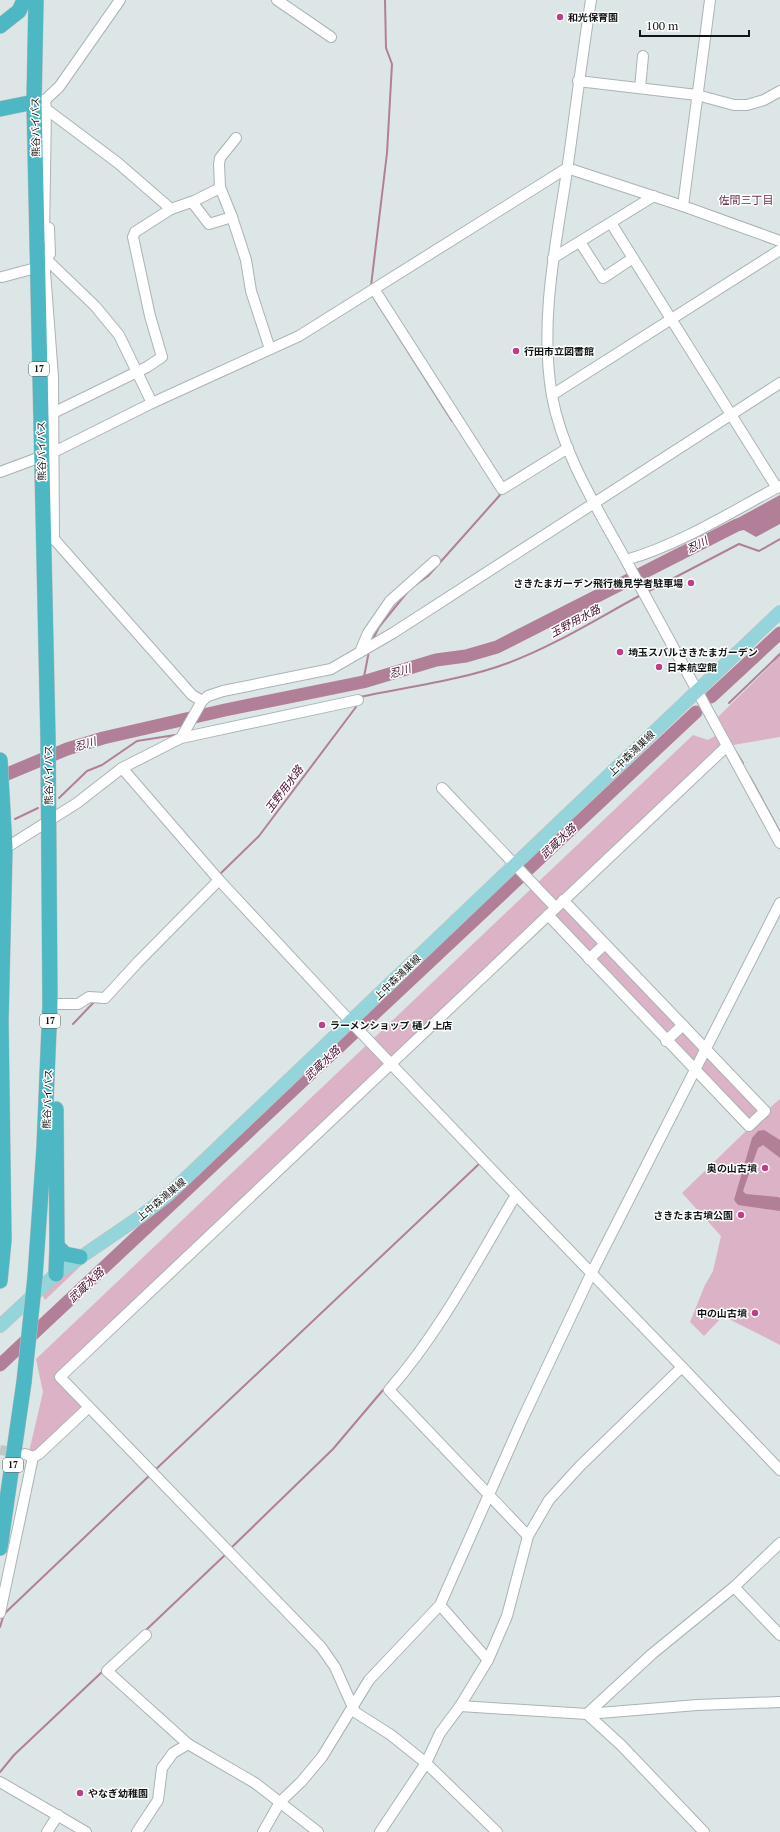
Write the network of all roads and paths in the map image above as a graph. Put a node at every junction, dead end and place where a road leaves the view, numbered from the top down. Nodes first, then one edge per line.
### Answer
1 (24, 0) edge
2 (36, 0) edge
3 (120, 0) edge
4 (277, 0) edge
5 (591, 0) edge
6 (710, 0) edge
7 (0, 26) edge
8 (331, 37) dead end
9 (643, 56) dead end
10 (578, 81) junction
11 (640, 88) junction
12 (780, 91) edge
13 (697, 95) junction
14 (41, 103) junction
15 (0, 110) edge
16 (236, 138) dead end
17 (567, 168) junction
18 (220, 188) junction
19 (654, 196) junction
20 (192, 202) junction
21 (683, 206) junction
22 (171, 209) junction
23 (232, 216) junction
24 (611, 223) junction
25 (780, 241) edge
26 (580, 242) junction
27 (780, 250) edge
28 (47, 256) junction
29 (553, 258) junction
30 (633, 258) junction
31 (32, 269) dead end
32 (2, 277) dead end
33 (374, 289) junction
34 (671, 320) junction
35 (270, 349) junction
36 (138, 372) junction
37 (780, 383) edge
38 (552, 396) junction
39 (152, 403) junction
40 (53, 413) junction
41 (731, 414) junction
42 (568, 448) junction
43 (48, 455) junction
44 (0, 472) edge
45 (778, 487) edge
46 (594, 503) junction
47 (436, 561) dead end
48 (627, 562) junction
49 (780, 612) edge
50 (360, 652) junction
51 (698, 695) junction
52 (358, 700) dead end
53 (200, 703) junction
54 (181, 738) junction
55 (727, 746) junction
56 (0, 760) edge
57 (122, 768) junction
58 (442, 788) dead end
59 (48, 822) junction
60 (780, 843) edge
61 (2, 850) edge
62 (516, 868) junction
63 (219, 880) junction
64 (563, 900) junction
65 (780, 903) edge
66 (555, 908) junction
67 (548, 915) junction
68 (605, 944) junction
69 (589, 959) junction
70 (50, 1010) junction
71 (1, 1023) edge
72 (352, 1024) junction
73 (684, 1025) junction
74 (666, 1041) junction
75 (706, 1048) junction
76 (391, 1063) junction
77 (695, 1072) junction
78 (516, 1195) junction
79 (57, 1246) junction
80 (80, 1257) junction
81 (56, 1274) junction
82 (592, 1274) junction
83 (0, 1281) edge
84 (0, 1326) edge
85 (682, 1368) junction
86 (90, 1407) junction
87 (780, 1470) edge
88 (489, 1494) junction
89 (528, 1536) junction
90 (780, 1543) edge
91 (0, 1548) edge
92 (734, 1587) junction
93 (440, 1604) junction
94 (0, 1612) edge
95 (146, 1635) dead end
96 (780, 1635) edge
97 (488, 1660) junction
98 (780, 1702) edge
99 (352, 1706) junction
100 (460, 1706) junction
101 (588, 1714) junction
102 (188, 1744) junction
103 (426, 1763) junction
104 (0, 1782) edge
105 (280, 1802) junction
106 (58, 1815) junction
107 (47, 1832) edge
108 (86, 1832) edge
109 (138, 1832) edge
110 (264, 1832) edge
111 (318, 1832) edge
112 (380, 1832) edge
113 (496, 1832) edge
114 (704, 1832) edge

1 - 7 highway
2 - 14 highway, 熊谷バイパス / 17
3 - 14 street
4 - 8 street
5 - 10 street
6 - 13 street
9 - 11 street
10 - 11 street
10 - 17 street
11 - 13 street
12 - 13 street
13 - 21 street
14 - 15 highway
14 - 22 street
14 - 28 street
14 - 43 highway, 熊谷バイパス / 17
16 - 18 street
17 - 19 street
17 - 29 street
17 - 33 street
18 - 20 street
18 - 23 street
19 - 21 street
19 - 24 street
20 - 22 street
20 - 23 street
21 - 25 street
22 - 36 street
23 - 35 street
24 - 26 street
24 - 30 street
26 - 29 street
26 - 30 street
27 - 34 street
28 - 36 street
28 - 40 street
29 - 38 street
30 - 34 street
31 - 32 street
33 - 35 street
33 - 42 street
34 - 38 street
34 - 41 street
35 - 39 street
36 - 39 street
36 - 40 street
37 - 41 street
38 - 42 street
39 - 43 street
40 - 43 street
41 - 45 street
41 - 46 street
42 - 46 street
43 - 44 street
43 - 53 street
43 - 59 highway, 熊谷バイパス / 17
45 - 48 street
46 - 48 street
46 - 50 street
47 - 50 street
48 - 51 street
49 - 51 main road, 上中森鴻巣線
50 - 53 street
51 - 55 street
51 - 62 main road, 上中森鴻巣線
52 - 54 street
53 - 54 street
54 - 57 street
55 - 60 street
55 - 64 street
56 - 61 highway
57 - 59 street
57 - 63 street
58 - 62 street
59 - 61 street
59 - 70 highway, 熊谷バイパス / 17
61 - 71 highway
62 - 66 street
62 - 72 main road, 上中森鴻巣線
63 - 70 street
63 - 72 street
64 - 66 street
64 - 68 street
65 - 75 street
66 - 67 street
67 - 69 street
67 - 76 street
68 - 69 street
68 - 73 street
69 - 74 street
70 - 79 highway, 17
70 - 91 highway, 熊谷バイパス / 17, bridge
71 - 83 highway
72 - 76 street
72 - 80 main road, 上中森鴻巣線
73 - 74 street
73 - 75 street
74 - 77 street
75 - 77 street
75 - 77 street
76 - 78 street
76 - 86 street
77 - 82 street
78 - 82 street
78 - 88 street
79 - 80 highway
79 - 81 highway, 17
80 - 81 main road, 上中森鴻巣線
81 - 84 main road, 上中森鴻巣線
82 - 85 street
82 - 88 street
85 - 87 street
85 - 89 street
86 - 94 street
86 - 99 street
88 - 89 street
88 - 93 street
89 - 97 street
90 - 92 street
92 - 96 street
92 - 101 street
93 - 97 street
93 - 99 street
95 - 102 street
97 - 100 street
98 - 101 street
99 - 103 street
99 - 105 street
100 - 101 street
100 - 103 street
101 - 114 street
102 - 105 street
102 - 109 street
103 - 112 street
103 - 113 street
104 - 106 street
105 - 110 street
105 - 111 street
106 - 107 street
106 - 108 street

